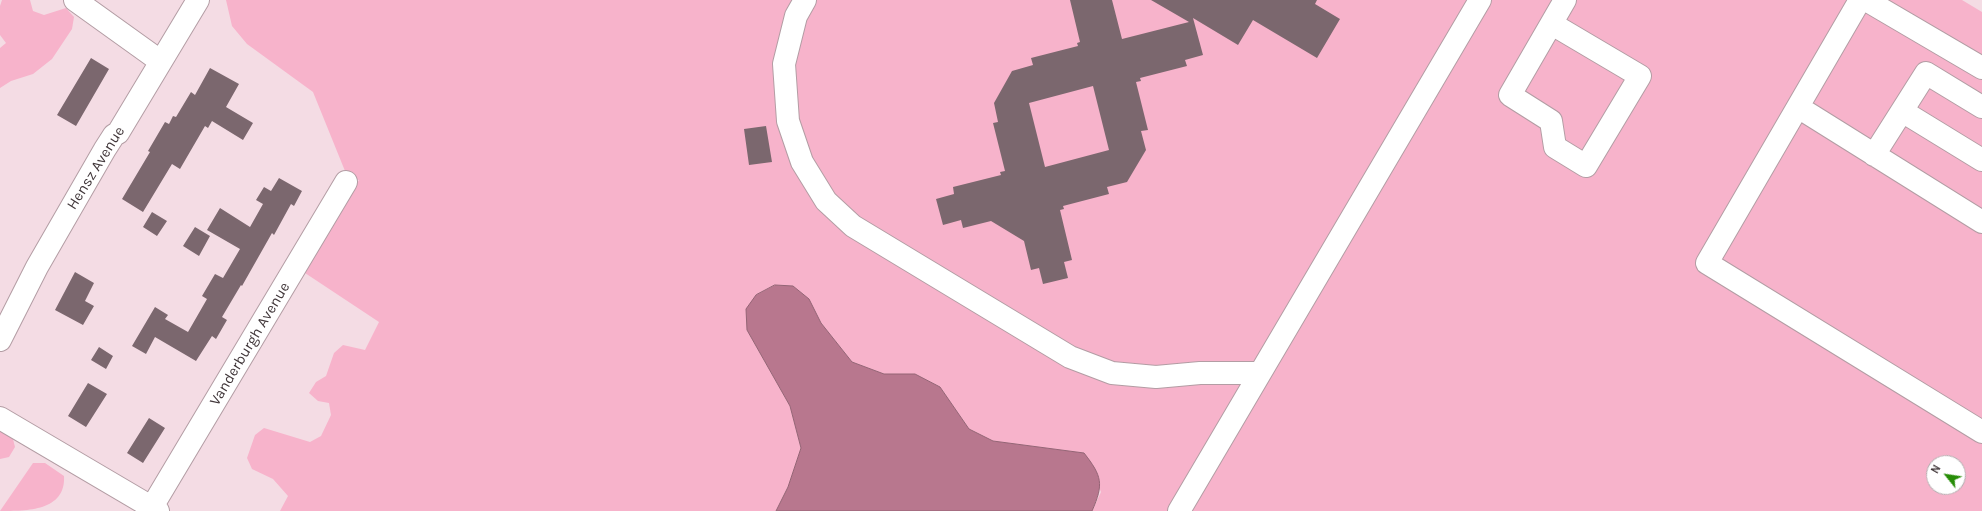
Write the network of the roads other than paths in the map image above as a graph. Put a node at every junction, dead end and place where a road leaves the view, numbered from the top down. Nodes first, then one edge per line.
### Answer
1 (75, 0) edge
2 (198, 0) edge
3 (805, 0) edge
4 (1480, 0) edge
5 (1565, 0) edge
6 (1860, 0) edge
7 (1866, 0) edge
8 (1552, 24) junction
9 (160, 61) junction
10 (1982, 68) edge
11 (1798, 107) junction
12 (1982, 107) edge
13 (1902, 111) junction
14 (1874, 155) junction
15 (1982, 160) edge
16 (346, 182) dead end
17 (1982, 222) edge
18 (0, 340) edge
19 (1259, 373) junction
20 (0, 418) edge
21 (1982, 432) edge
22 (155, 509) edge
23 (1179, 511) edge

1 - 9 street
2 - 9 street, Hensz Avenue
3 - 19 street
4 - 19 street
5 - 8 street
6 - 11 street
7 - 10 street
8 - 8 street
9 - 18 street, Hensz Avenue
11 - 14 street
11 - 21 street
12 - 13 street
13 - 14 street
13 - 15 street
14 - 17 street
16 - 22 street, Vanderburgh Avenue
19 - 23 street
20 - 22 street

